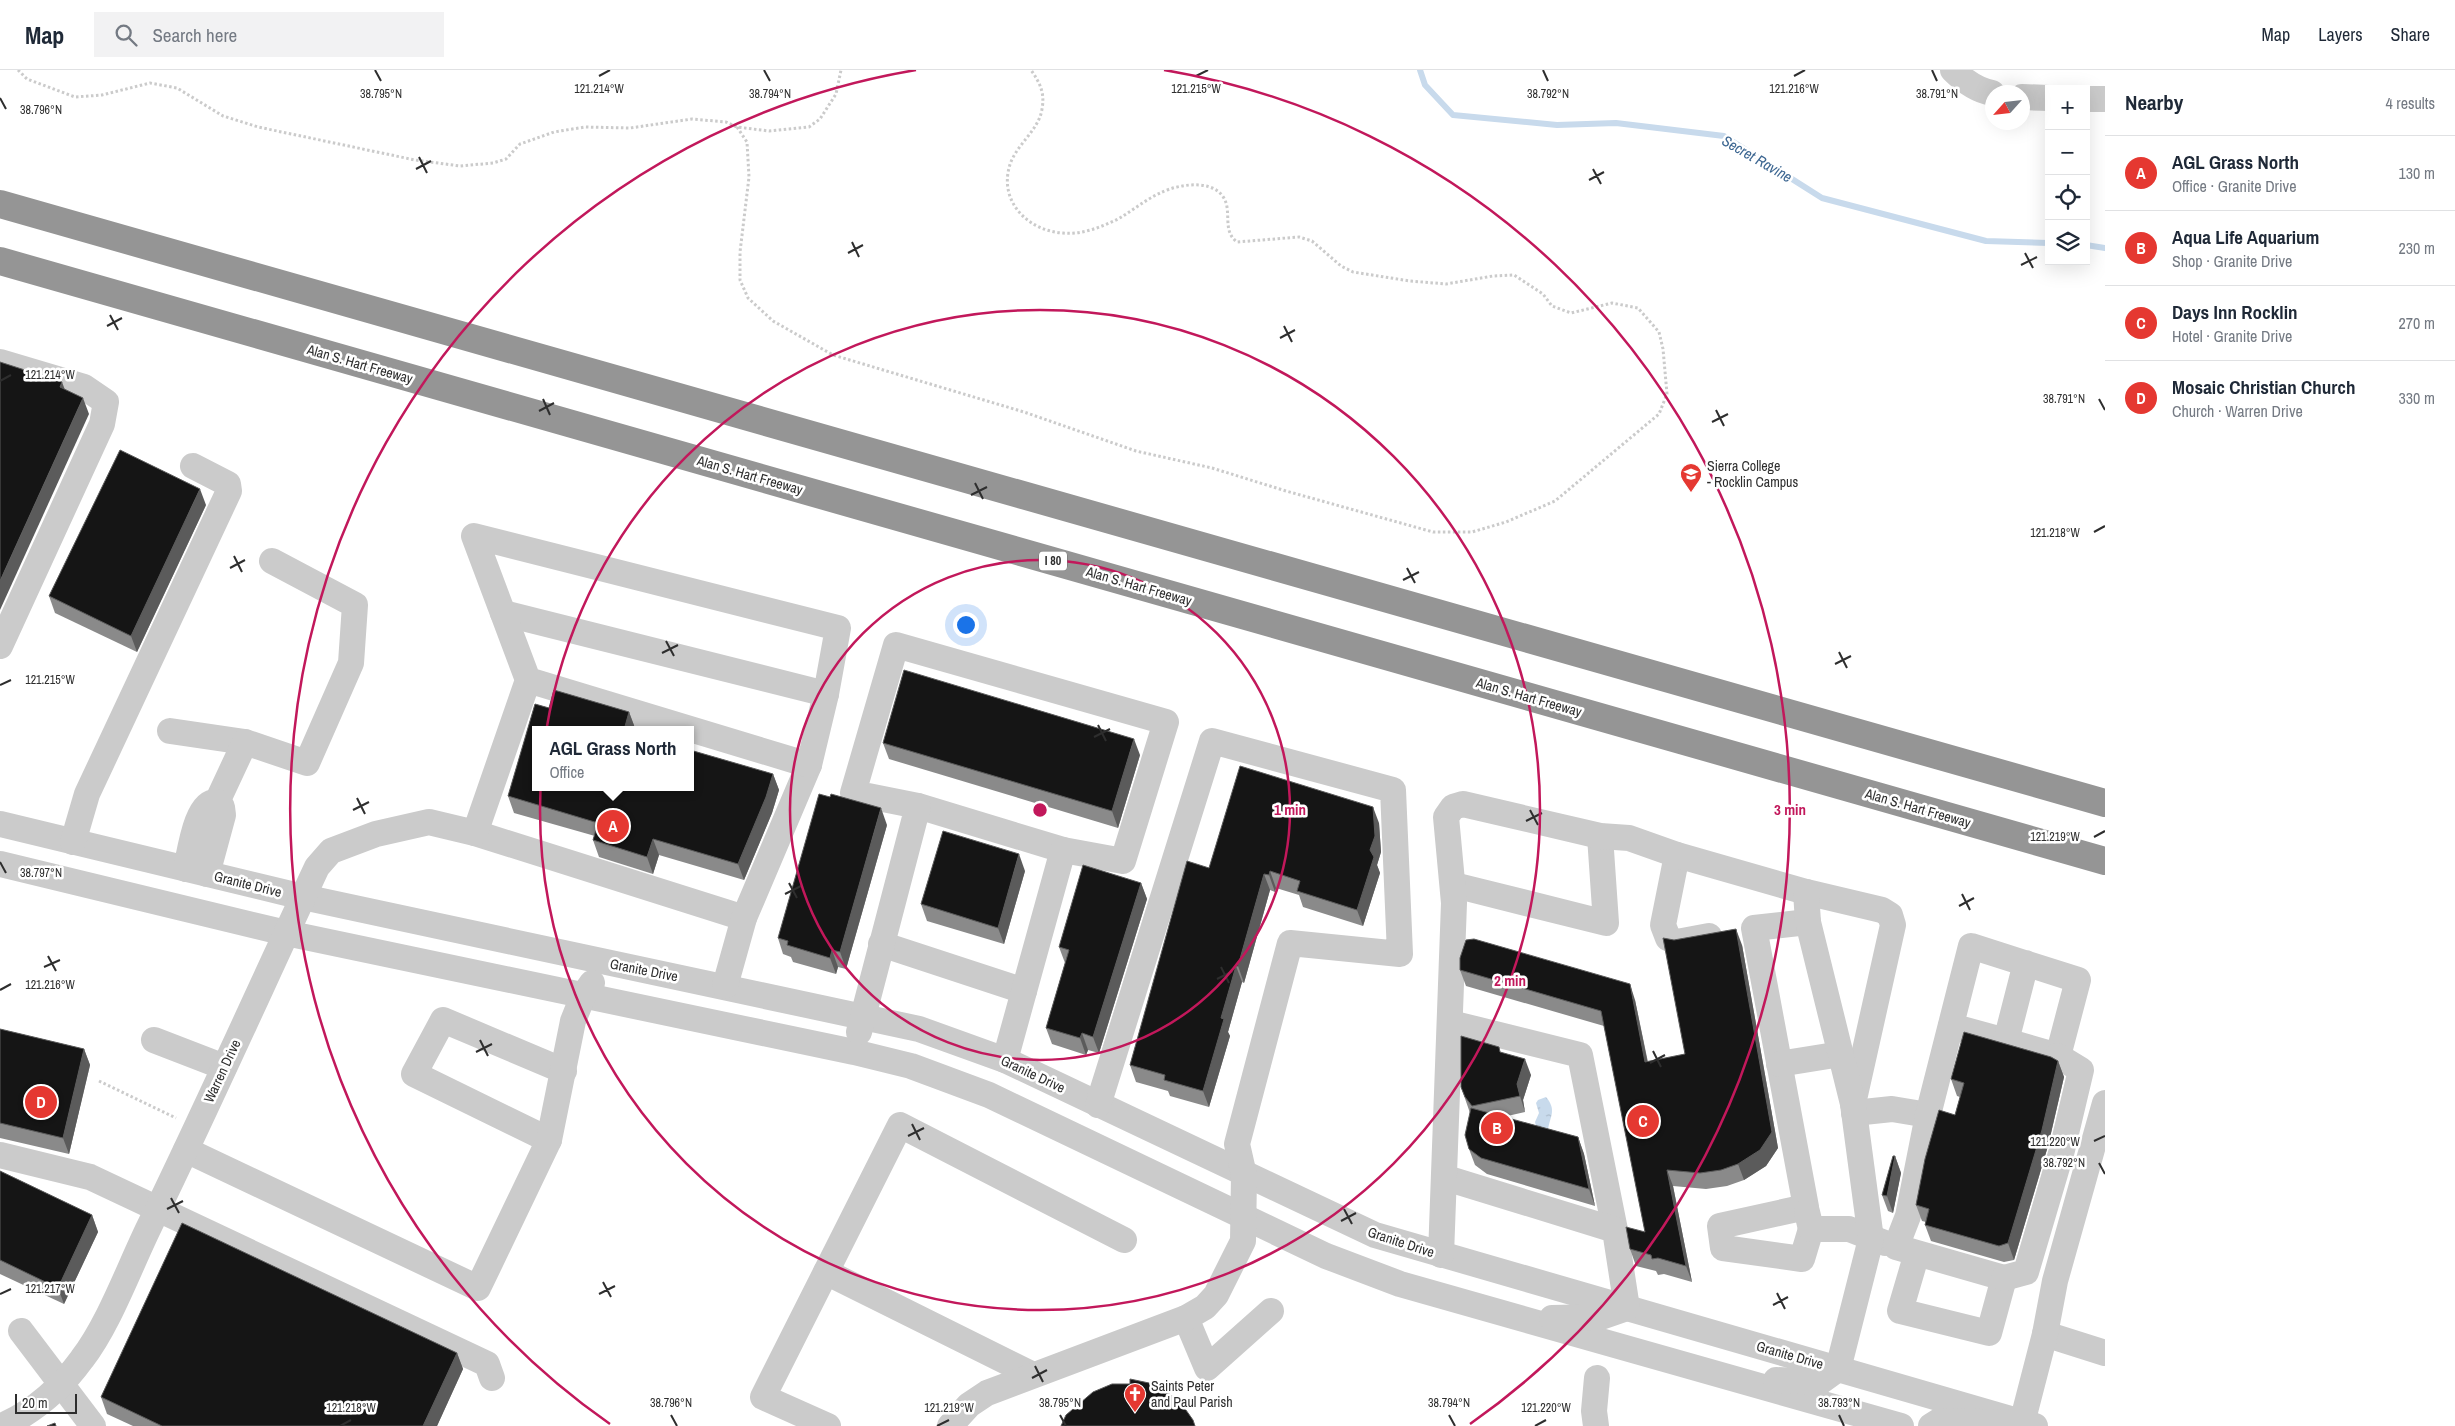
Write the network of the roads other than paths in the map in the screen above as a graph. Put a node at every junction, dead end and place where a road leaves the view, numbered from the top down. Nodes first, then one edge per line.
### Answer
1 (1953, 70) edge
2 (1985, 91) edge
3 (2030, 97) edge
4 (2045, 98) edge
5 (2090, 99) edge
6 (2105, 100) edge
7 (0, 204) edge
8 (0, 261) edge
9 (0, 362) edge
10 (193, 466) dead end
11 (272, 561) dead end
12 (503, 612) junction
13 (0, 646) edge
14 (528, 680) junction
15 (826, 694) junction
16 (680, 726) edge
17 (694, 730) edge
18 (170, 731) dead end
19 (245, 742) junction
20 (809, 765) junction
21 (2105, 803) edge
22 (918, 806) junction
23 (2, 825) edge
24 (475, 833) junction
25 (1600, 836) junction
26 (73, 842) junction
27 (1063, 850) junction
28 (1677, 855) junction
29 (2105, 861) edge
30 (0, 864) edge
31 (197, 871) junction
32 (1454, 885) junction
33 (1806, 892) junction
34 (303, 897) junction
35 (744, 918) junction
36 (1808, 922) junction
37 (1754, 928) junction
38 (286, 933) junction
39 (882, 944) junction
40 (2026, 963) junction
41 (632, 968) junction
42 (725, 986) junction
43 (1024, 991) junction
44 (583, 996) junction
45 (863, 1015) junction
46 (1451, 1022) junction
47 (1951, 1026) junction
48 (154, 1040) dead end
49 (2006, 1041) junction
50 (854, 1052) junction
51 (1841, 1054) junction
52 (2058, 1056) junction
53 (1005, 1060) junction
54 (1779, 1064) junction
55 (224, 1067) junction
56 (564, 1071) junction
57 (2105, 1103) edge
58 (1098, 1105) junction
59 (1853, 1108) junction
60 (1928, 1115) junction
61 (191, 1139) junction
62 (549, 1140) junction
63 (0, 1154) edge
64 (1244, 1175) junction
65 (1446, 1178) junction
66 (158, 1209) junction
67 (1244, 1217) junction
68 (1615, 1230) junction
69 (1871, 1239) junction
70 (1124, 1240) dead end
71 (1907, 1250) junction
72 (1442, 1255) junction
73 (826, 1272) junction
74 (2004, 1278) junction
75 (1627, 1308) junction
76 (1271, 1311) dead end
77 (1186, 1318) junction
78 (1524, 1318) junction
79 (22, 1331) dead end
80 (2045, 1334) junction
81 (2105, 1353) edge
82 (1838, 1368) junction
83 (1033, 1375) junction
84 (492, 1378) dead end
85 (1596, 1378) dead end
86 (1732, 1378) junction
87 (62, 1384) junction
88 (2028, 1424) edge
89 (2, 1426) edge
90 (93, 1426) edge
91 (828, 1426) edge
92 (950, 1426) edge
93 (1596, 1426) edge
94 (1901, 1426) edge
95 (1931, 1426) edge

1 - 2 street
3 - 4 street
5 - 6 street
7 - 21 highway
8 - 29 highway, Alan S. Hart Freeway / I 80
9 - 13 street
10 - 26 street
11 - 19 street
12 - 14 street
12 - 15 street
12 - 15 street
14 - 16 street
14 - 24 street
15 - 20 street
17 - 20 street
18 - 19 street
19 - 31 street
20 - 35 street
22 - 27 street
22 - 27 street
22 - 39 street
23 - 26 street, Granite Drive
24 - 34 street, Warren Drive
24 - 35 street, Warren Drive
25 - 28 street
25 - 32 street
25 - 32 street
26 - 31 street, Granite Drive
27 - 43 street
28 - 33 street
28 - 37 street
30 - 38 street
31 - 34 street, Granite Drive
32 - 46 street
33 - 36 street
33 - 59 street
34 - 38 street, Warren Drive
34 - 41 street, Granite Drive
35 - 42 street
36 - 37 street
36 - 51 street
37 - 54 street
38 - 44 street
38 - 55 street, Warren Drive
39 - 43 street
39 - 45 street
40 - 47 street
40 - 49 street
40 - 52 street
41 - 42 street, Granite Drive
41 - 44 street
42 - 45 street, Granite Drive
43 - 53 street
44 - 50 street
44 - 56 street
45 - 50 street
45 - 53 street, Granite Drive
46 - 65 street
46 - 68 street
47 - 49 street
47 - 60 street
48 - 55 street
49 - 52 street
50 - 67 street
51 - 54 street
51 - 59 street
52 - 74 street
53 - 58 street, Granite Drive
54 - 69 street
55 - 61 street, Warren Drive
56 - 62 street
56 - 62 street
57 - 80 street
58 - 64 street, Granite Drive
58 - 64 street
59 - 60 street
59 - 69 street
60 - 71 street
61 - 62 street
61 - 66 street, Warren Drive
63 - 66 street
64 - 67 street
64 - 72 street, Granite Drive
65 - 68 street
65 - 72 street
66 - 84 street
66 - 87 street, Warren Drive
67 - 77 street
67 - 78 street
68 - 75 street
69 - 71 street
69 - 82 street
70 - 73 street
71 - 74 street
71 - 74 street
72 - 75 street, Granite Drive
73 - 83 street
73 - 91 street
75 - 78 street
75 - 82 street, Granite Drive
76 - 77 street
77 - 83 street
78 - 86 street
79 - 87 street
80 - 81 street
80 - 88 street
82 - 86 street
82 - 88 street, Granite Drive
83 - 92 street
85 - 93 street
86 - 94 street
87 - 89 street, Warren Drive
87 - 90 street
88 - 95 street

